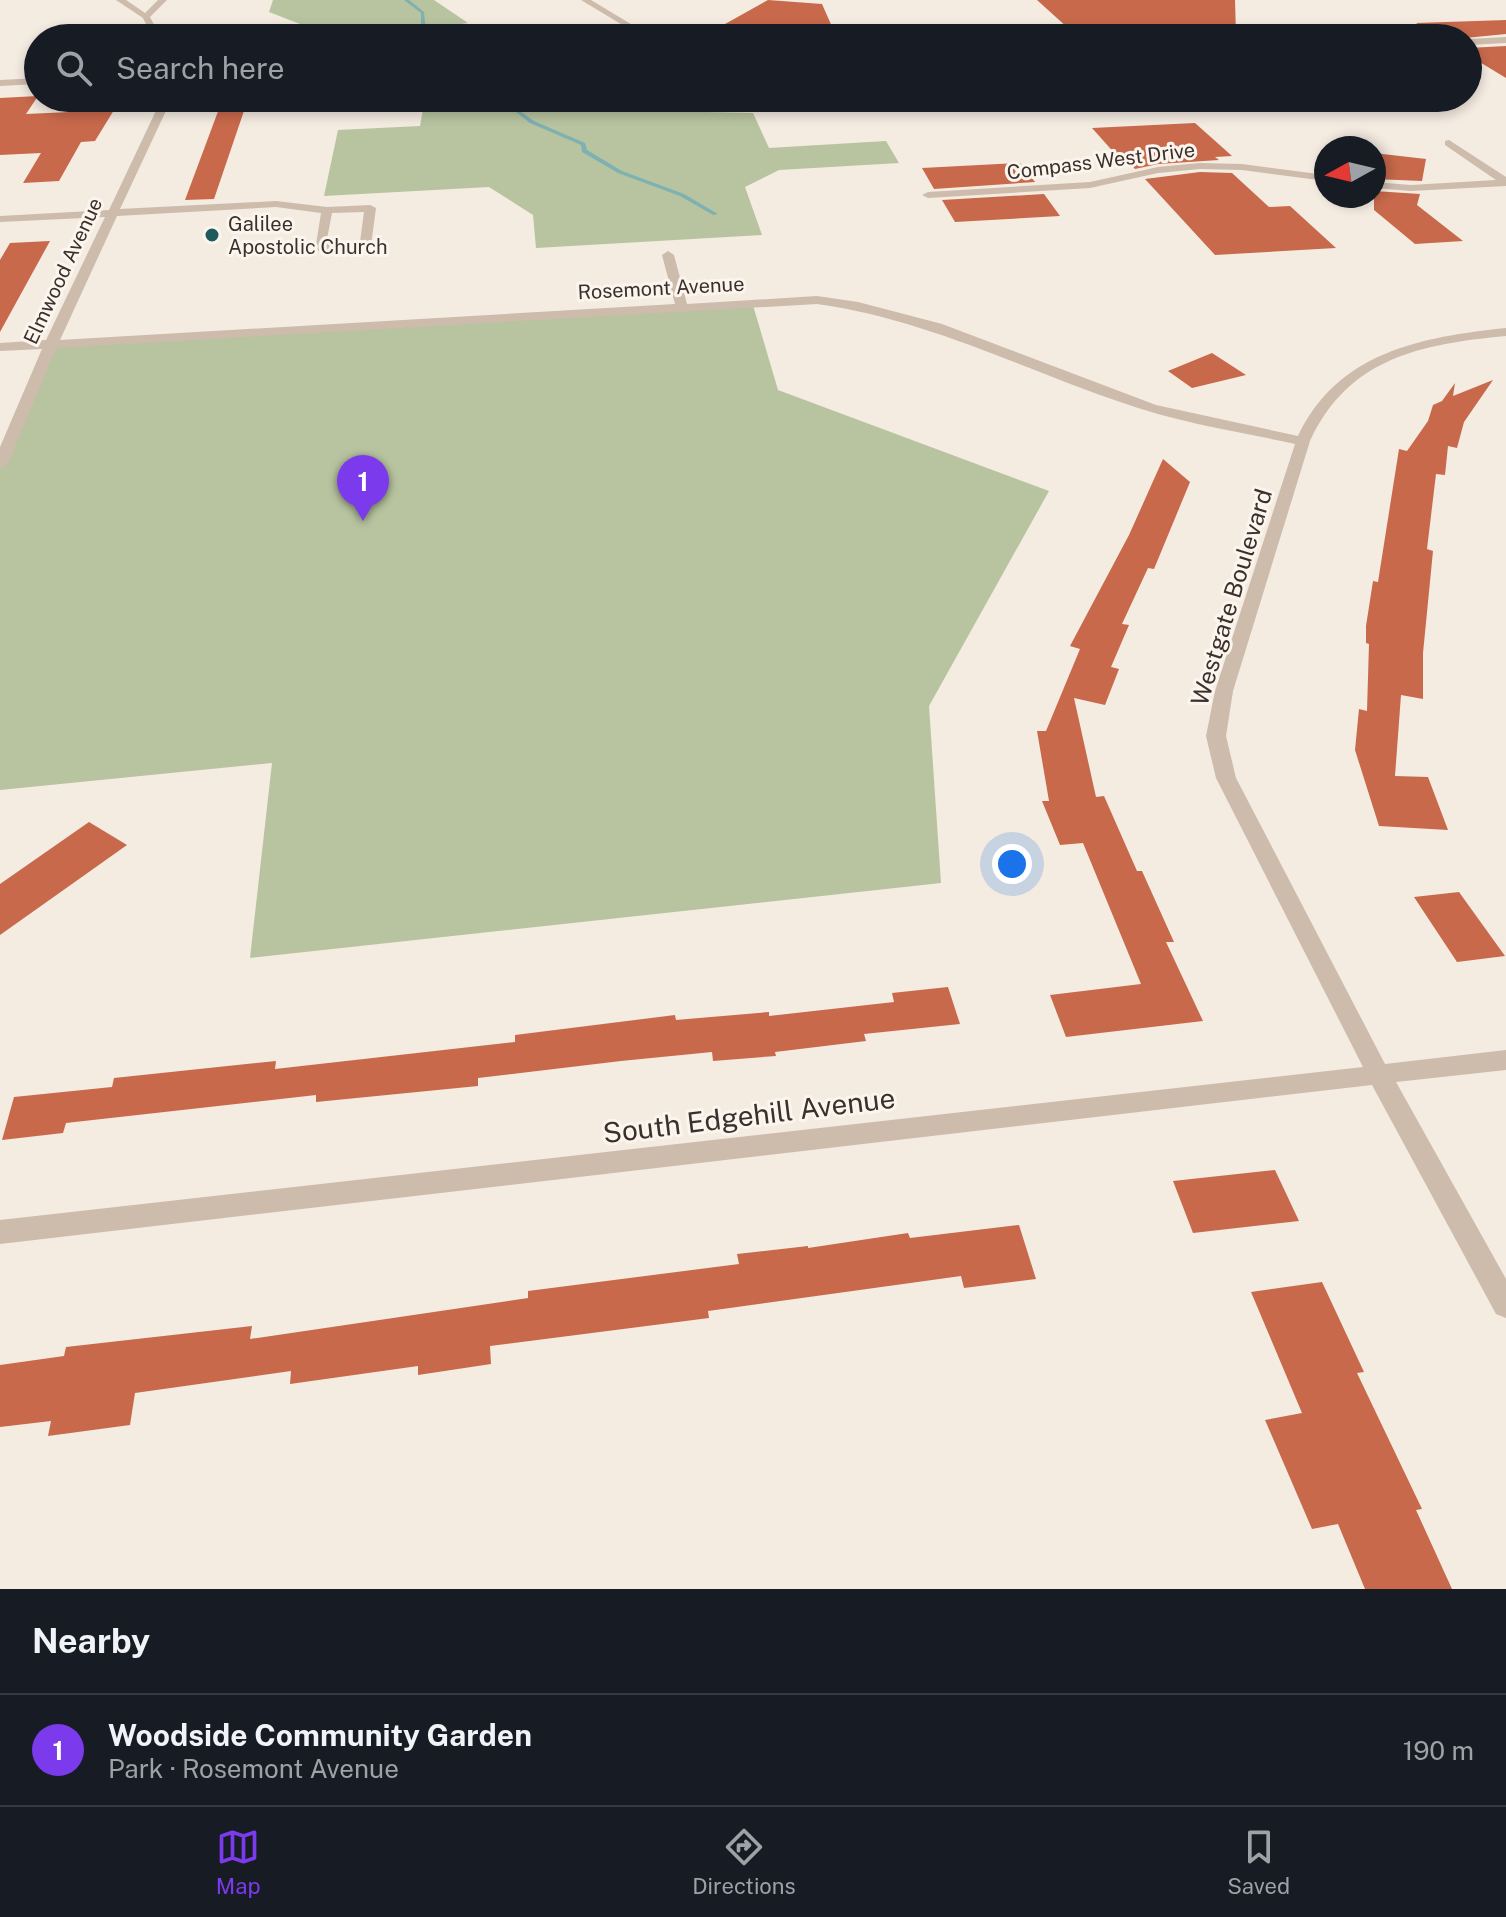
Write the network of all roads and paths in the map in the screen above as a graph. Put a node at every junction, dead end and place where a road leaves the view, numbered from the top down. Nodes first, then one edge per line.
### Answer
1 (120, 0) edge
2 (163, 0) edge
3 (585, 0) edge
4 (146, 17) junction
5 (150, 24) edge
6 (626, 24) edge
7 (1506, 40) edge
8 (1482, 41) edge
9 (24, 82) edge
10 (0, 83) edge
11 (160, 112) edge
12 (1449, 143) dead end
13 (1314, 176) edge
14 (1506, 182) edge
15 (1386, 186) edge
16 (928, 195) dead end
17 (327, 210) junction
18 (111, 213) junction
19 (0, 219) edge
20 (668, 255) dead end
21 (682, 307) junction
22 (1506, 332) edge
23 (51, 344) junction
24 (0, 347) edge
25 (1303, 441) junction
26 (0, 464) edge
27 (1506, 1060) edge
28 (1378, 1073) junction
29 (0, 1232) edge
30 (1506, 1305) edge

1 - 4 street
2 - 4 street
3 - 6 street
4 - 5 street
7 - 8 street
9 - 10 street
11 - 18 street, Elmwood Avenue
12 - 14 street
13 - 16 street, Compass West Drive
14 - 15 street
17 - 17 street
17 - 18 street
18 - 19 street
18 - 23 street, Elmwood Avenue
20 - 21 street
21 - 23 street, Rosemont Avenue
21 - 25 street, Rosemont Avenue
22 - 25 street, Westgate Boulevard
23 - 24 street, Rosemont Avenue
23 - 26 street, Elmwood Avenue
25 - 28 street, Westgate Boulevard
27 - 28 street, South Edgehill Avenue
28 - 29 street, South Edgehill Avenue
28 - 30 street, Westgate Boulevard

